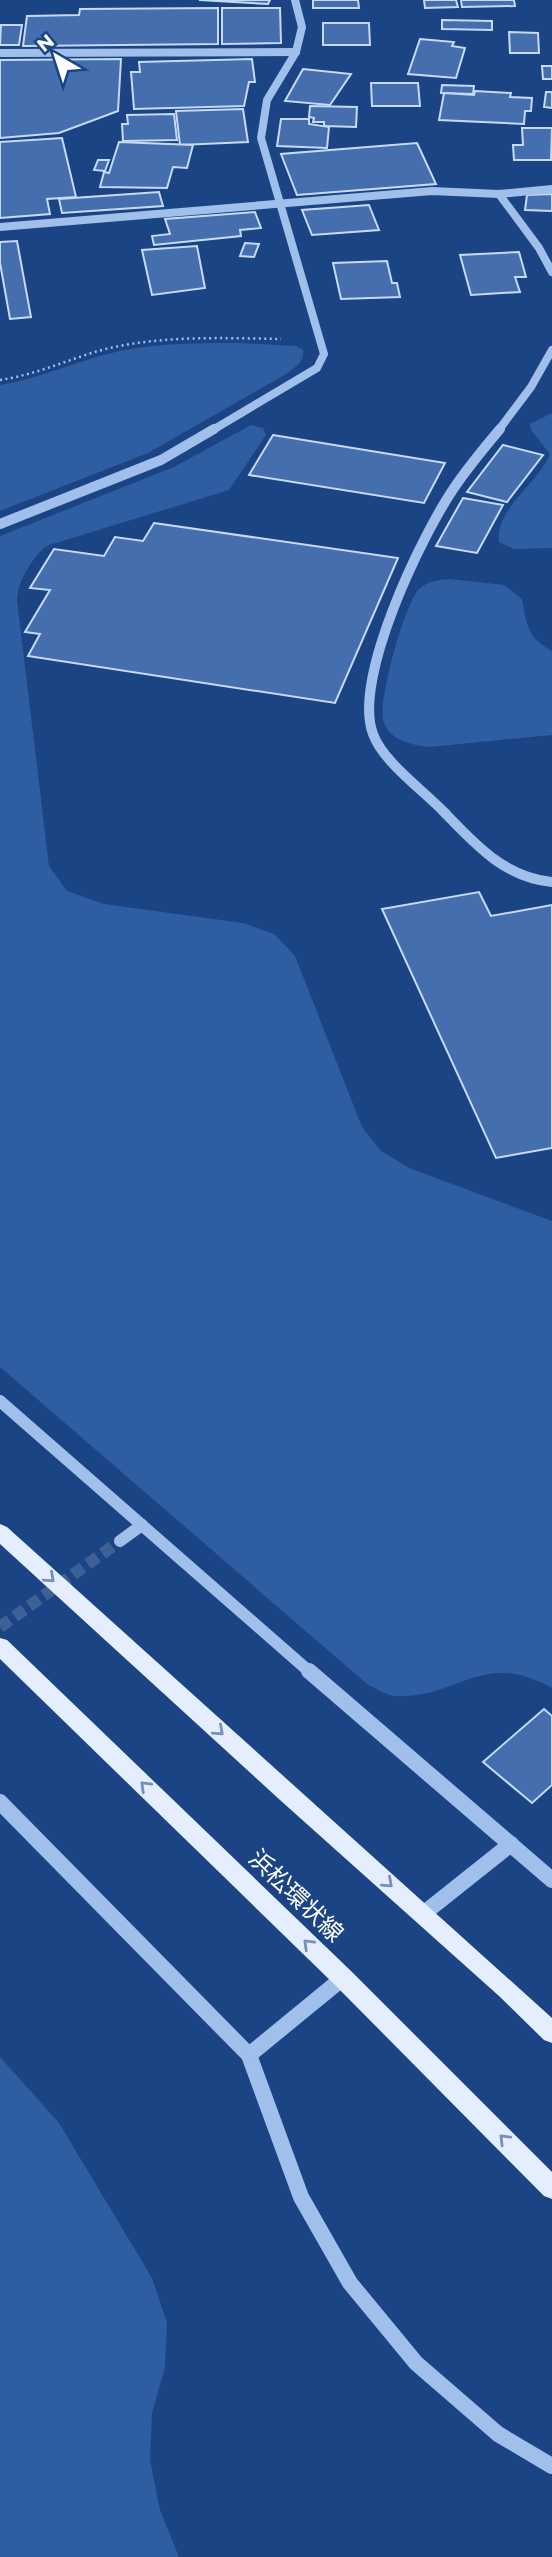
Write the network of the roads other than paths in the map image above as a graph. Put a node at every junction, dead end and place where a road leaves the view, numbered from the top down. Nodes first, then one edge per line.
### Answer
1 (295, 0) edge
2 (296, 52) junction
3 (0, 53) edge
4 (552, 188) edge
5 (499, 194) junction
6 (279, 203) junction
7 (0, 227) edge
8 (552, 272) edge
9 (552, 350) edge
10 (0, 523) edge
11 (552, 882) edge
12 (0, 1401) edge
13 (142, 1525) junction
14 (0, 1532) edge
15 (120, 1541) tunnel mouth
16 (0, 1646) edge
17 (0, 1802) edge
18 (511, 1844) junction
19 (552, 1880) edge
20 (423, 1914) junction
21 (344, 1978) junction
22 (552, 2034) edge
23 (249, 2055) junction
24 (552, 2188) edge
25 (552, 2466) edge

1 - 2 street
2 - 3 street
2 - 6 street
4 - 5 street
5 - 6 street
5 - 8 street
6 - 7 street
6 - 10 street
9 - 11 street
12 - 13 street
13 - 15 street
13 - 18 street
14 -> 20 main road
21 -> 16 main road, 浜松環状線
17 - 23 street
18 - 19 street
18 - 20 street
20 - 22 main road
21 - 23 street
24 -> 21 main road, 浜松環状線
23 - 25 street

